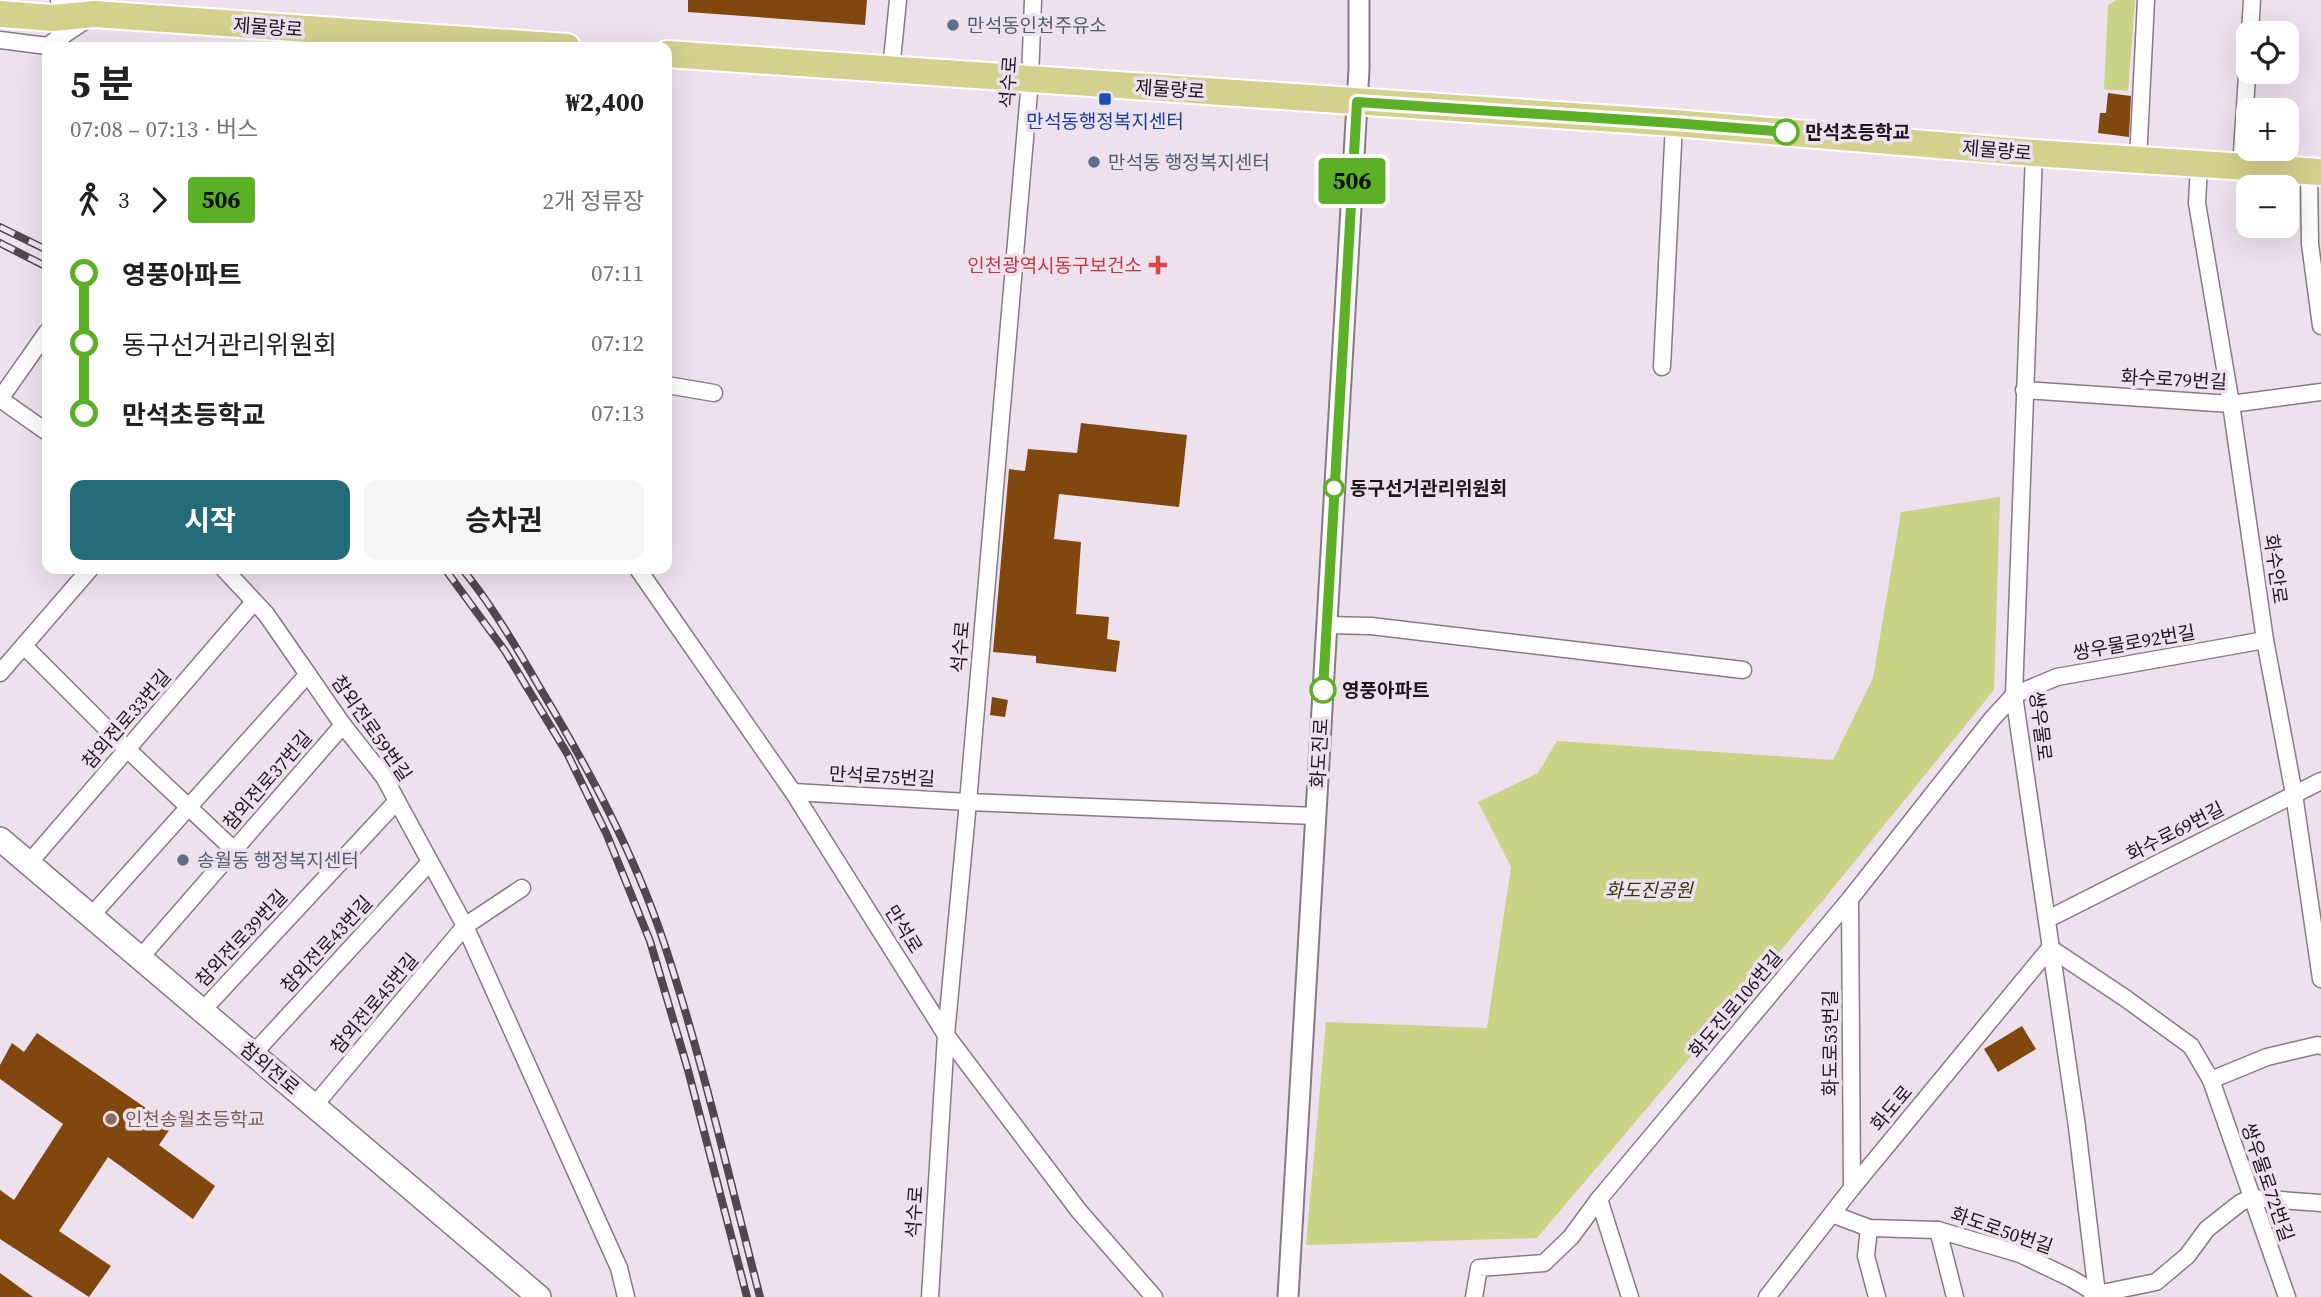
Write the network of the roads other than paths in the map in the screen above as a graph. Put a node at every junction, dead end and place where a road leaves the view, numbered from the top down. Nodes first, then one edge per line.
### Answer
1 (898, 0) edge
2 (1033, 0) edge
3 (1360, 0) edge
4 (2146, 0) edge
5 (2252, 0) edge
6 (56, 9) edge
7 (0, 14) edge
8 (94, 14) junction
9 (2251, 21) edge
10 (0, 40) edge
11 (54, 42) edge
12 (495, 42) edge
13 (42, 46) edge
14 (672, 54) edge
15 (891, 70) junction
16 (1030, 80) junction
17 (2246, 84) edge
18 (1357, 102) junction
19 (1674, 123) junction
20 (2034, 153) junction
21 (2138, 160) junction
22 (2199, 165) junction
23 (2241, 167) junction
24 (2315, 172) edge
25 (2321, 326) edge
26 (42, 339) edge
27 (1662, 367) dead end
28 (672, 386) edge
29 (2024, 390) junction
30 (2321, 392) edge
31 (714, 393) dead end
32 (0, 399) edge
33 (2231, 404) junction
34 (42, 428) edge
35 (86, 574) edge
36 (229, 574) edge
37 (641, 574) edge
38 (254, 601) junction
39 (1326, 625) junction
40 (2265, 640) junction
41 (24, 646) junction
42 (1743, 670) dead end
43 (0, 673) edge
44 (307, 674) junction
45 (2014, 695) junction
46 (343, 724) junction
47 (127, 749) junction
48 (2321, 781) edge
49 (793, 792) junction
50 (2294, 794) junction
51 (397, 801) junction
52 (968, 802) junction
53 (189, 809) junction
54 (1316, 816) junction
55 (0, 839) edge
56 (234, 850) junction
57 (430, 862) junction
58 (29, 863) junction
59 (522, 888) dead end
60 (1850, 899) junction
61 (2316, 906) edge
62 (91, 916) junction
63 (2048, 919) junction
64 (465, 926) junction
65 (2050, 948) junction
66 (140, 958) junction
67 (2321, 979) edge
68 (202, 1011) junction
69 (946, 1035) junction
70 (2321, 1046) edge
71 (253, 1054) junction
72 (2211, 1080) junction
73 (314, 1105) junction
74 (1852, 1188) junction
75 (2251, 1198) junction
76 (1599, 1199) junction
77 (2321, 1203) edge
78 (1832, 1214) junction
79 (1869, 1228) junction
80 (1938, 1230) junction
81 (2094, 1296) edge
82 (539, 1297) edge
83 (625, 1297) edge
84 (930, 1297) edge
85 (1154, 1297) edge
86 (1287, 1297) edge
87 (1474, 1297) edge
88 (1630, 1297) edge
89 (1768, 1297) edge
90 (1877, 1297) edge
91 (1955, 1297) edge
92 (2287, 1297) edge

1 - 15 street
2 - 16 street, 석수로
3 - 18 street, 화도진로
4 - 21 street
5 - 9 street
6 - 7 main road, 제물량로
6 - 8 main road, 제물량로
8 - 11 street
8 - 12 main road, 제물량로
10 - 13 street
14 - 15 main road, 제물량로
15 - 16 main road, 제물량로
16 - 18 main road, 제물량로
16 - 52 street, 석수로
17 - 23 street
18 - 19 main road, 제물량로
18 - 39 street, 화도진로
19 - 20 main road, 제물량로
19 - 27 street
20 - 21 main road, 제물량로
20 - 29 street, 쌍우물로
21 - 22 main road, 제물량로
22 - 23 main road, 제물량로
22 - 33 street, 화수안로
23 - 24 main road, 제물량로
24 - 25 street
26 - 32 street
28 - 31 street
29 - 33 street, 화수로79번길
29 - 45 street, 쌍우물로
30 - 33 street, 화수로79번길
32 - 34 street
33 - 40 street, 화수안로
35 - 41 street
36 - 38 street, 참외전로59번길
37 - 49 street, 만석로
38 - 44 street, 참외전로59번길
38 - 47 street, 참외전로33번길
39 - 42 street
39 - 54 street, 화도진로
40 - 45 street, 쌍우물로92번길
40 - 50 street, 화수안로
41 - 43 street
41 - 47 street
44 - 46 street, 참외전로59번길
44 - 53 street
45 - 60 street, 화도진로106번길
45 - 63 street, 쌍우물로
46 - 51 street, 참외전로59번길
46 - 56 street, 참외전로37번길
47 - 53 street
47 - 58 street, 참외전로33번길
48 - 50 street, 화수로69번길
49 - 52 street, 만석로75번길
49 - 69 street, 만석로
50 - 61 street, 화수안로
50 - 63 street, 화수로69번길
51 - 57 street, 참외전로59번길
51 - 68 street, 참외전로39번길
52 - 54 street, 만석로75번길
52 - 69 street, 석수로
53 - 56 street
53 - 62 street
54 - 86 street, 화도진로
55 - 58 main road, 참외전로
56 - 66 street, 참외전로37번길
57 - 64 street, 참외전로59번길
57 - 71 street, 참외전로43번길
58 - 62 main road, 참외전로
59 - 64 street
60 - 74 street, 화도로53번길
60 - 76 street, 화도진로106번길
61 - 67 street, 화수안로
62 - 66 main road, 참외전로
63 - 65 street, 쌍우물로
64 - 73 street, 참외전로45번길
64 - 83 street, 참외전로59번길
65 - 72 street, 쌍우물로72번길
65 - 74 street, 화도로
65 - 81 street, 쌍우물로
66 - 68 main road, 참외전로
68 - 71 main road, 참외전로
69 - 84 street, 석수로
69 - 85 street, 만석로
70 - 72 street
71 - 73 main road, 참외전로
72 - 75 street, 쌍우물로72번길
73 - 82 main road, 참외전로
74 - 78 street, 화도로
75 - 77 street
75 - 81 street
75 - 92 street, 쌍우물로72번길
76 - 87 street, 화도진로106번길
76 - 88 street
78 - 79 street, 화도로50번길
78 - 89 street, 화도로
79 - 80 street, 화도로50번길
79 - 90 street
80 - 81 street, 화도로50번길
80 - 91 street

